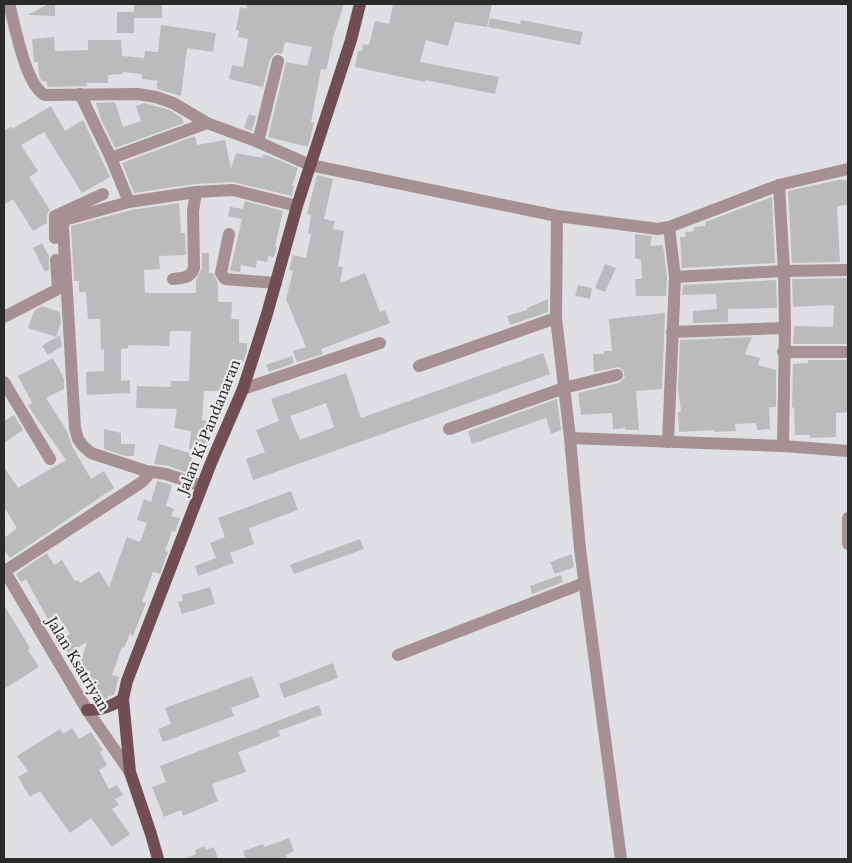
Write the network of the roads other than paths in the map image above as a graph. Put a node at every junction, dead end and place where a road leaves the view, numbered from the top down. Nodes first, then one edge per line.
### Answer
1 (6, 4) edge
2 (360, 4) edge
3 (278, 61) dead end
4 (80, 94) junction
5 (206, 123) junction
6 (258, 142) junction
7 (111, 158) junction
8 (310, 164) junction
9 (848, 169) edge
10 (779, 185) junction
11 (196, 192) junction
12 (104, 194) dead end
13 (129, 202) junction
14 (297, 206) junction
15 (558, 216) junction
16 (669, 227) junction
17 (229, 234) dead end
18 (848, 270) edge
19 (784, 271) junction
20 (675, 277) junction
21 (173, 279) dead end
22 (276, 283) junction
23 (4, 317) edge
24 (556, 318) junction
25 (785, 328) junction
26 (672, 332) junction
27 (380, 343) dead end
28 (784, 352) junction
29 (848, 352) edge
30 (419, 366) dead end
31 (617, 375) dead end
32 (4, 382) edge
33 (564, 388) junction
34 (242, 389) junction
35 (8, 397) edge
36 (449, 429) dead end
37 (570, 438) junction
38 (668, 442) junction
39 (783, 446) junction
40 (848, 451) edge
41 (50, 459) dead end
42 (151, 472) junction
43 (202, 486) junction
44 (848, 518) edge
45 (848, 544) edge
46 (4, 570) edge
47 (584, 583) junction
48 (398, 654) dead end
49 (123, 699) junction
50 (87, 710) junction
51 (130, 772) junction
52 (158, 859) edge
53 (621, 859) edge

1 - 4 street
2 - 8 main road, Jalan Ki Pandanaran
3 - 6 street
4 - 5 street
4 - 7 street
5 - 6 street
5 - 7 street
6 - 8 street
7 - 13 street
8 - 14 main road, Jalan Ki Pandanaran
8 - 15 street
9 - 10 street
10 - 16 street
10 - 19 street
11 - 13 street
11 - 14 street
11 - 21 street
12 - 23 street
13 - 42 street
14 - 22 main road, Jalan Ki Pandanaran
15 - 16 street
15 - 24 street
16 - 20 street
17 - 22 street
18 - 19 street
19 - 20 street
19 - 25 street
20 - 26 street
22 - 34 main road, Jalan Ki Pandanaran
24 - 30 street
24 - 33 street
25 - 26 street
25 - 28 street
26 - 38 street
27 - 34 street
28 - 29 street
28 - 39 street
31 - 33 street
32 - 35 street
33 - 36 street
33 - 37 street
34 - 43 main road, Jalan Ki Pandanaran
35 - 41 street
37 - 38 street
37 - 47 street
38 - 39 street
39 - 40 street
42 - 43 street
42 - 46 street
43 - 49 main road, Jalan Ki Pandanaran
44 - 45 street
46 - 50 street, Jalan Ksatriyan
47 - 48 street
47 - 53 street
49 - 50 main road
49 - 51 main road, Jalan Ki Pandanaran
50 - 51 street, Jalan Ksatriyan
51 - 52 main road, Jalan Ki Pandanaran

